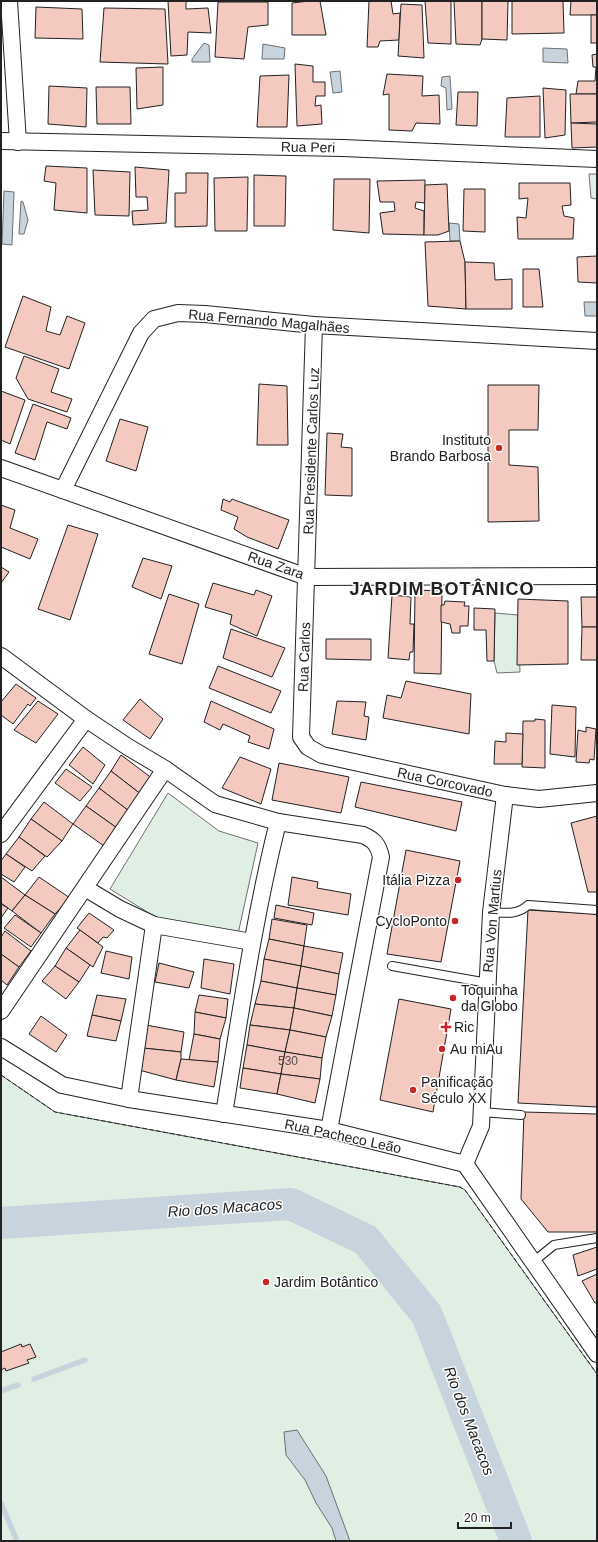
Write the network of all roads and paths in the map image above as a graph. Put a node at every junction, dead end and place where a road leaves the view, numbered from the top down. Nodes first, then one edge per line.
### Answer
1 (9, 1) edge
2 (1, 141) edge
3 (18, 142) junction
4 (597, 159) edge
5 (314, 325) junction
6 (597, 341) edge
7 (1, 468) edge
8 (63, 490) junction
9 (597, 576) edge
10 (308, 577) junction
11 (1, 656) edge
12 (86, 718) junction
13 (301, 737) joint
14 (165, 769) junction
15 (597, 793) edge
16 (505, 795) junction
17 (278, 822) junction
18 (1, 834) edge
19 (85, 888) junction
20 (597, 910) edge
21 (491, 912) junction
22 (154, 925) junction
23 (252, 942) junction
24 (392, 966) dead end
25 (488, 983) junction
26 (1, 1011) edge
27 (1, 1047) edge
28 (129, 1099) junction
29 (482, 1112) junction
30 (224, 1114) junction
31 (521, 1115) dead end
32 (329, 1130) junction
33 (465, 1164) junction
34 (597, 1238) edge
35 (533, 1262) junction
36 (597, 1354) edge

1 - 3 street
2 - 3 street, Rua Peri
3 - 4 street, Rua Peri
5 - 6 street, Rua Fernando Magalhães
5 - 8 street, Rua Fernando Magalhães
5 - 10 street, Rua Presidente Carlos Luz
7 - 8 street
8 - 10 street, Rua Zara
9 - 10 street, Rua Zara
10 - 13 street, Rua Carlos
11 - 12 street
12 - 14 street
12 - 18 street
13 - 16 street, Rua Corcovado
14 - 17 street
14 - 19 street
15 - 16 street, Rua Corcovado
16 - 21 street, Rua Von Martius
17 - 23 street
17 - 32 street
19 - 22 street
19 - 26 street
20 - 21 lane
21 - 25 street, Rua Von Martius
22 - 23 street
22 - 28 street
23 - 30 street
24 - 25 lane
25 - 29 street, Rua Von Martius
27 - 28 street, Rua Pacheco Leão
28 - 30 street, Rua Pacheco Leão
29 - 31 lane
29 - 33 street, Rua Von Martius
30 - 32 street, Rua Pacheco Leão
32 - 33 street, Rua Pacheco Leão
33 - 35 street
34 - 35 lane
35 - 36 street

